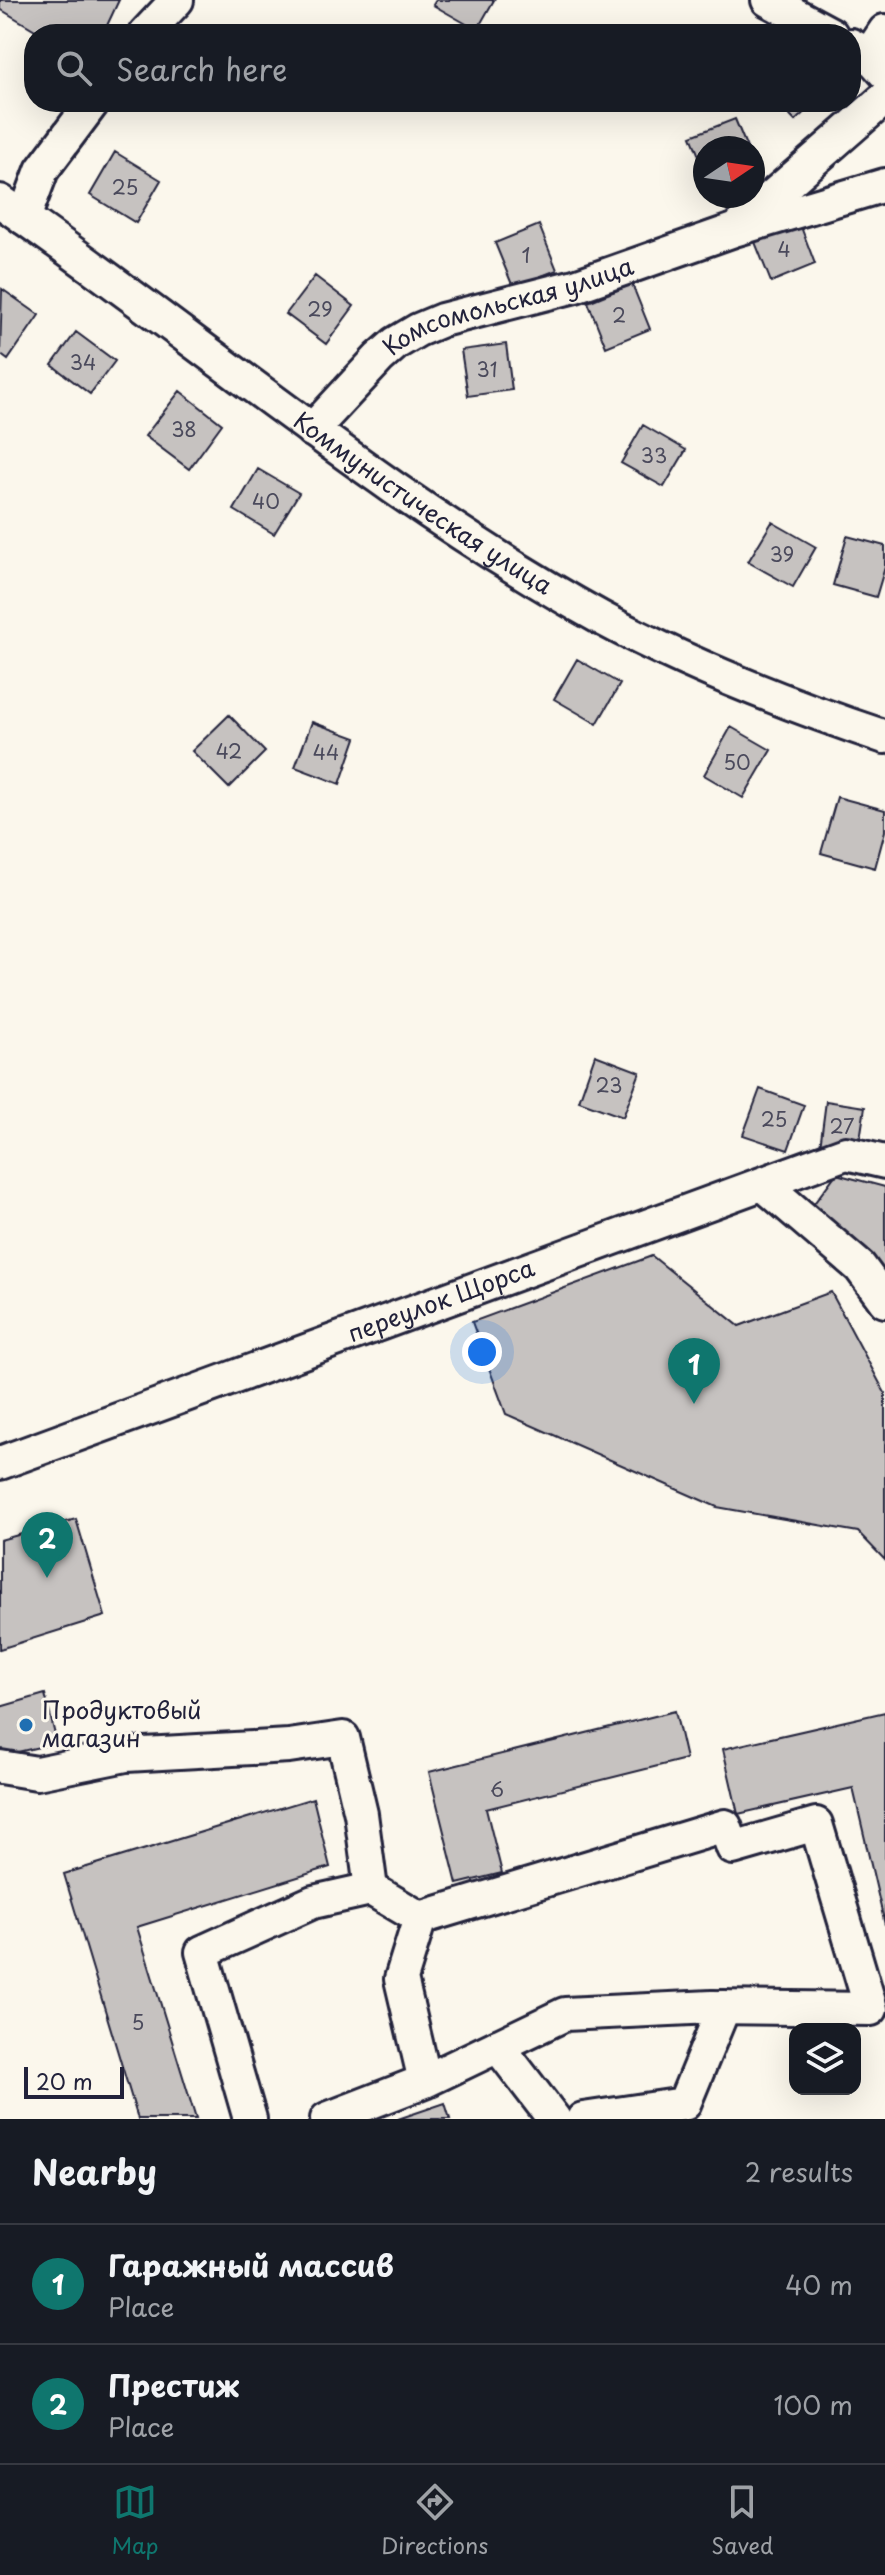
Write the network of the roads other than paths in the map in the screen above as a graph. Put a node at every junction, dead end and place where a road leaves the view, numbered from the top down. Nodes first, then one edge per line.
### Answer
1 (177, 0) edge
2 (768, 0) edge
3 (154, 24) edge
4 (812, 24) edge
5 (885, 98) edge
6 (86, 112) edge
7 (885, 185) edge
8 (12, 210) edge
9 (734, 230) junction
10 (312, 430) junction
11 (885, 737) edge
12 (885, 1162) edge
13 (763, 1184) junction
14 (885, 1301) edge
15 (0, 1463) edge
16 (0, 1767) edge
17 (371, 1889) junction
18 (420, 1918) junction
19 (724, 2007) junction
20 (878, 2011) edge
21 (498, 2046) junction
22 (425, 2081) junction
23 (250, 2119) edge
24 (327, 2119) edge
25 (554, 2119) edge
26 (583, 2119) edge

1 - 3 street
2 - 4 street
5 - 9 street, Комсомольская улица
6 - 8 street
7 - 9 street, Комсомольская улица
8 - 10 street, Коммунистическая улица
9 - 10 street, Комсомольская улица
10 - 11 street, Коммунистическая улица
12 - 13 street, переулок Щорса
13 - 14 street
13 - 15 street, переулок Щорса
16 - 17 street
17 - 18 street
17 - 23 street
18 - 20 street
18 - 22 street
19 - 20 street
19 - 21 street
19 - 26 street
21 - 22 street
21 - 25 street
22 - 24 street

